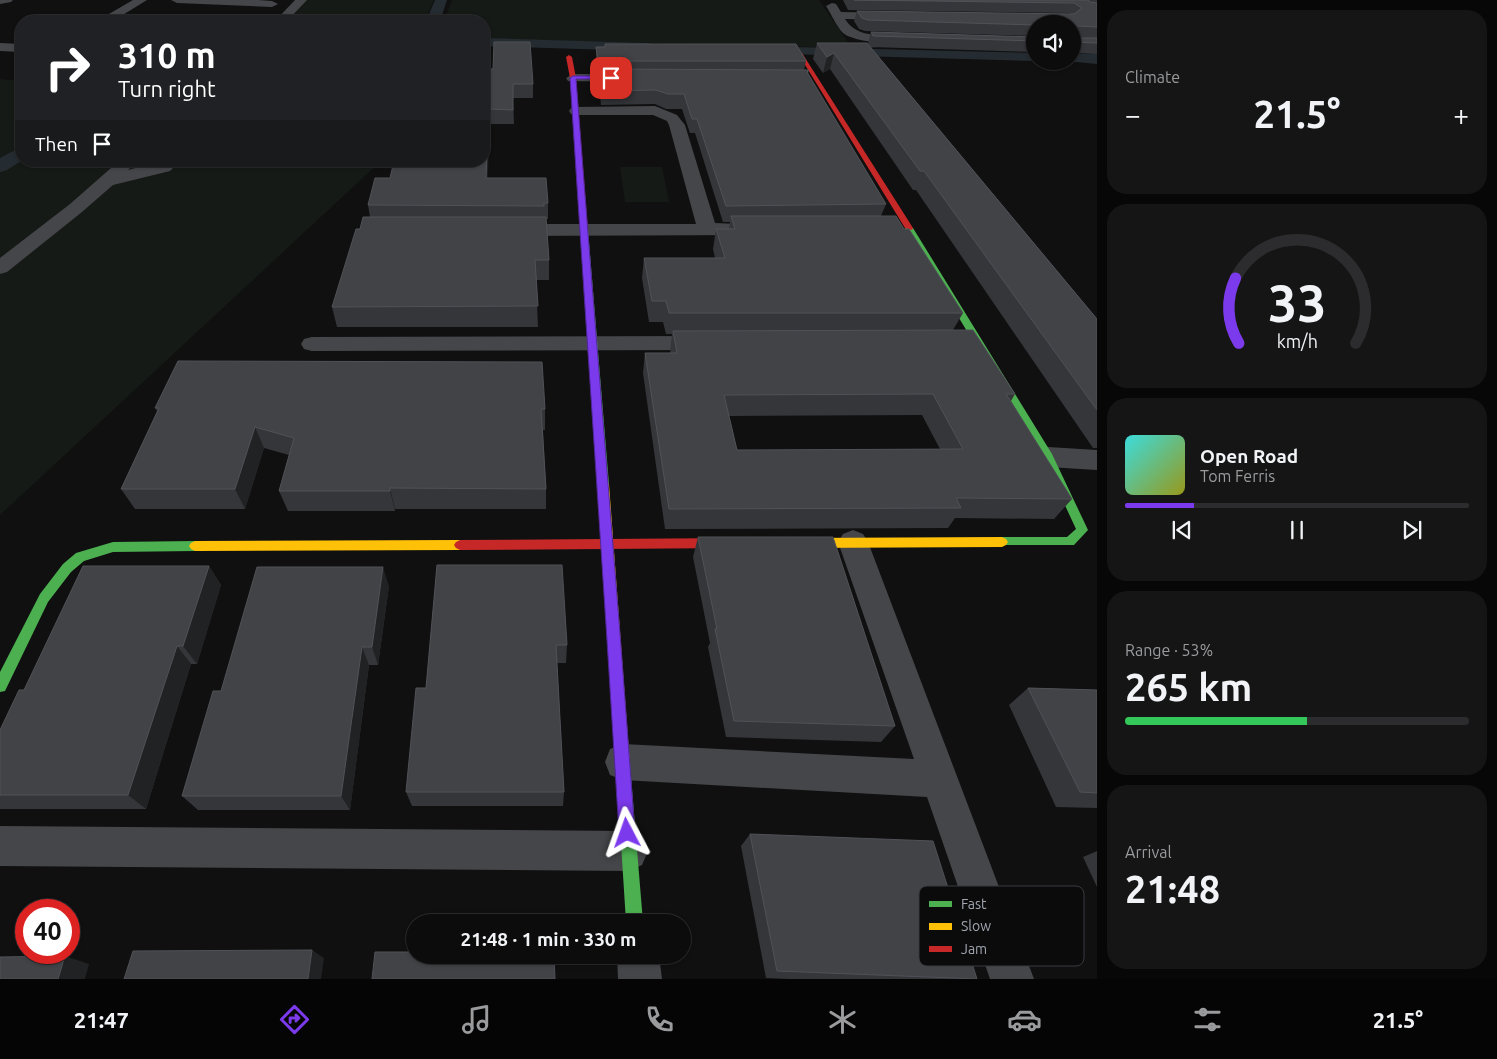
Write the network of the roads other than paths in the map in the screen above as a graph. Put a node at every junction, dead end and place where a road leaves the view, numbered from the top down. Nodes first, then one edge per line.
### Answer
1 (7, 0) edge
2 (141, 0) edge
3 (177, 0) edge
4 (301, 0) edge
5 (829, 0) edge
6 (0, 1) edge
7 (272, 4) dead end
8 (114, 15) edge
9 (286, 15) edge
10 (838, 15) junction
11 (905, 16) edge
12 (920, 39) edge
13 (0, 47) edge
14 (15, 48) edge
15 (802, 55) edge
16 (569, 57) dead end
17 (573, 78) junction
18 (795, 78) edge
19 (815, 78) junction
20 (655, 110) junction
21 (576, 111) junction
22 (122, 167) edge
23 (164, 167) edge
24 (106, 181) junction
25 (889, 228) edge
26 (908, 228) junction
27 (707, 229) junction
28 (774, 229) edge
29 (488, 230) edge
30 (584, 230) junction
31 (0, 268) edge
32 (950, 342) edge
33 (980, 342) junction
34 (731, 343) edge
35 (312, 344) dead end
36 (591, 344) junction
37 (1048, 457) junction
38 (1097, 460) edge
39 (785, 542) edge
40 (853, 542) junction
41 (608, 543) junction
42 (746, 543) edge
43 (0, 686) edge
44 (623, 762) junction
45 (940, 780) junction
46 (0, 846) edge
47 (628, 851) junction
48 (978, 886) edge
49 (634, 914) edge
50 (639, 964) edge
51 (1007, 966) edge
52 (640, 979) edge
53 (1012, 979) edge

1 - 6 street
2 - 8 street
3 - 7 street
4 - 9 street
5 - 10 street
10 - 11 street
10 - 12 street
13 - 14 street
15 - 19 street
16 - 17 street
17 - 20 street
17 - 21 street
18 - 19 street
19 - 26 street
20 - 21 street
20 - 27 street
21 - 30 street
22 - 24 street
23 - 24 street
24 - 31 street
25 - 26 street
26 - 33 street
27 - 28 street
27 - 30 street
29 - 30 street
30 - 36 street
32 - 33 street
33 - 37 street
34 - 36 street
35 - 36 street
36 - 41 street
37 - 38 street
37 - 40 street
39 - 40 street
40 - 45 street
41 - 42 street
41 - 43 street
41 - 44 street
44 - 45 street
44 - 47 street
45 - 48 street
46 - 47 street
47 - 49 street
50 - 52 street
51 - 53 street

